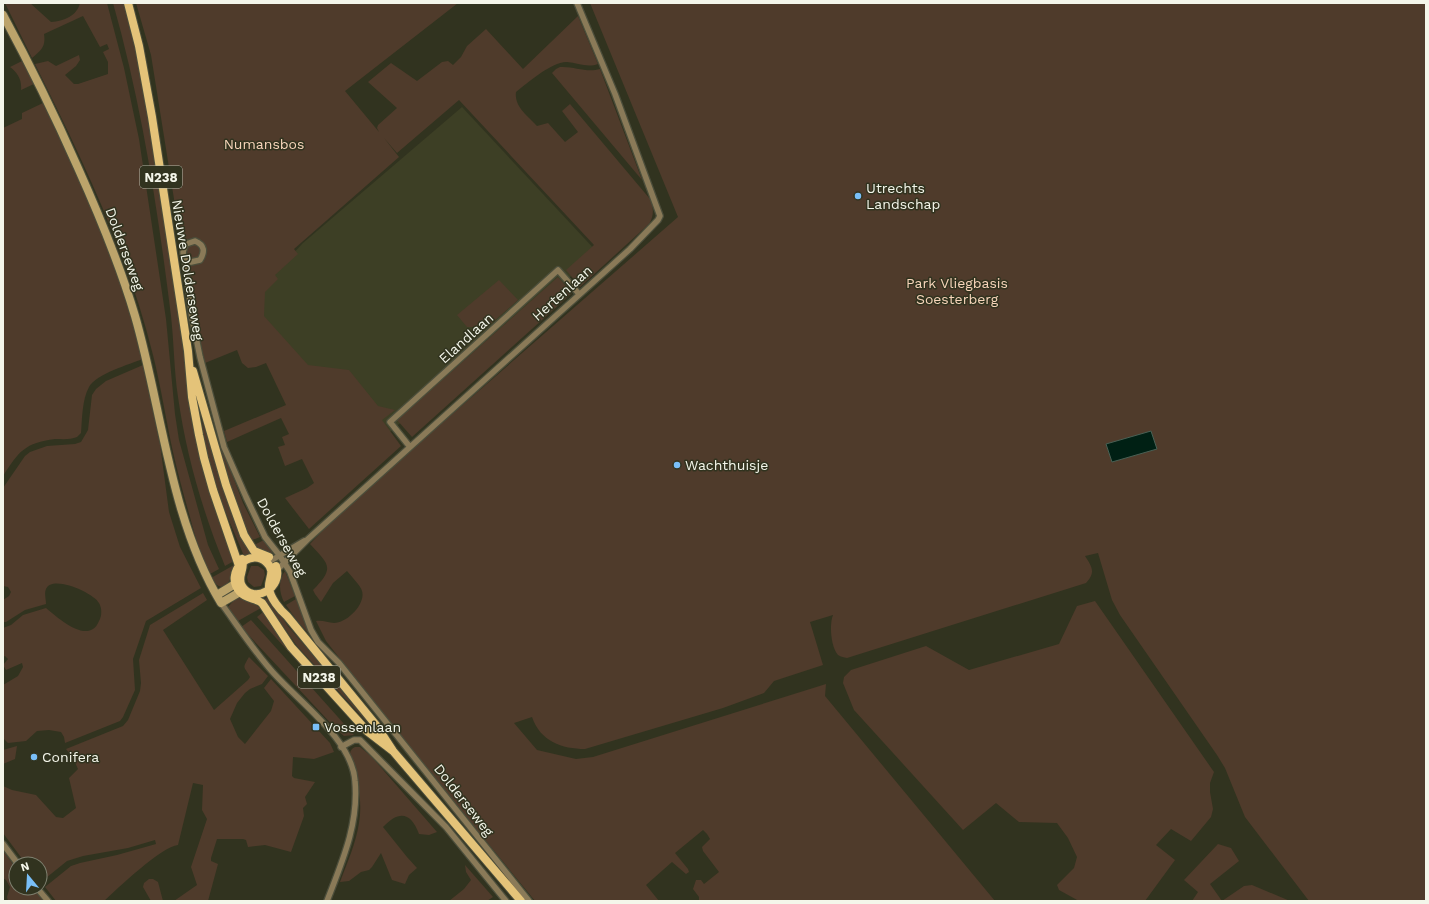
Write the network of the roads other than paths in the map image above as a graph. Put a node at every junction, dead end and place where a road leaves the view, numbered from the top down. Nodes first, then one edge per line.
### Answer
1 (128, 3) edge
2 (577, 3) edge
3 (3, 15) edge
4 (185, 259) dead end
5 (579, 294) junction
6 (188, 351) junction
7 (410, 447) junction
8 (308, 539) junction
9 (280, 556) junction
10 (270, 562) junction
11 (285, 563) junction
12 (241, 564) junction
13 (277, 570) junction
14 (235, 584) junction
15 (271, 589) junction
16 (242, 591) junction
17 (217, 596) junction
18 (221, 603) junction
19 (342, 746) junction
20 (393, 751) junction
21 (3, 844) edge
22 (12, 856) edge
23 (328, 901) edge
24 (506, 901) edge
25 (521, 901) edge
26 (529, 901) edge

1 - 6 main road, Nieuwe Dolderseweg / N238
2 - 5 street, Hertenlaan
3 - 17 main road, Dolderseweg
4 - 9 street, Dolderseweg
5 - 7 street, Hertenlaan
5 - 7 street, Elandlaan
6 - 10 main road, Nieuwe Dolderseweg / N238
6 - 12 main road, Nieuwe Dolderseweg / N238
7 - 8 street, Hertenlaan
8 - 9 street, Hertenlaan
8 - 11 street, Hertenlaan
9 - 10 street, Hertenlaan
9 - 11 street, Dolderseweg
10 - 12 main road
10 - 13 main road
10 - 15 main road
11 - 13 street, Hertenlaan
11 - 26 street, Dolderseweg
12 - 14 main road
12 - 16 main road, N238
13 - 15 main road
14 - 16 main road, N238
14 - 17 main road
15 - 16 main road
15 - 20 main road, Dolderseweg / N238
16 - 18 main road
16 - 20 main road, Dolderseweg / N238
17 - 18 main road, Dolderseweg
18 - 19 street, Dolderseweg
19 - 23 street
19 - 24 street
20 - 25 main road, Dolderseweg / N238
21 - 22 street

